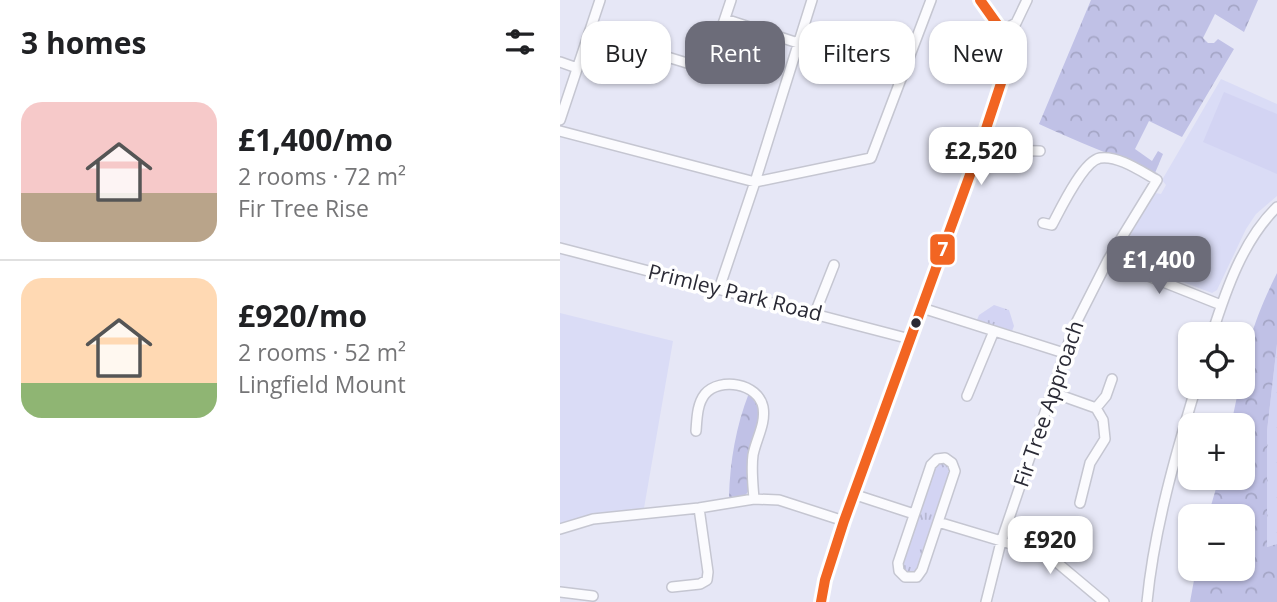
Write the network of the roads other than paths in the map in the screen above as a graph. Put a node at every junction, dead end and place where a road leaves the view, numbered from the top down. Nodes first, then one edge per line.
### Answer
1 (600, 0) edge
2 (731, 0) edge
3 (812, 0) edge
4 (930, 0) edge
5 (980, 0) edge
6 (1027, 0) edge
7 (725, 19) junction
8 (593, 21) edge
9 (995, 21) edge
10 (1017, 21) edge
11 (798, 43) junction
12 (581, 56) edge
13 (671, 58) edge
14 (560, 62) edge
15 (577, 68) junction
16 (1001, 84) edge
17 (560, 120) edge
18 (560, 131) edge
19 (979, 150) junction
20 (1040, 151) dead end
21 (755, 182) junction
22 (1277, 207) edge
23 (1043, 223) dead end
24 (560, 248) edge
25 (1108, 260) junction
26 (834, 265) dead end
27 (719, 289) junction
28 (1222, 305) junction
29 (922, 308) junction
30 (815, 313) junction
31 (1216, 322) edge
32 (994, 331) junction
33 (910, 339) junction
34 (1064, 354) junction
35 (1112, 379) dead end
36 (1051, 393) junction
37 (967, 396) dead end
38 (1193, 399) edge
39 (1096, 408) junction
40 (696, 431) dead end
41 (853, 494) junction
42 (754, 499) junction
43 (1080, 503) dead end
44 (699, 508) junction
45 (914, 514) junction
46 (844, 521) junction
47 (938, 522) junction
48 (560, 529) edge
49 (1001, 542) junction
50 (672, 587) dead end
51 (560, 592) edge
52 (593, 596) dead end
53 (821, 602) edge
54 (986, 602) edge
55 (1104, 602) edge
56 (1147, 602) edge

1 - 8 street
2 - 7 street
3 - 11 street
4 - 21 street
5 - 9 street
6 - 10 street
7 - 11 street
7 - 13 street
11 - 21 street
12 - 15 street
14 - 15 street
15 - 17 street
16 - 19 street
18 - 21 street
19 - 20 street
19 - 29 street
21 - 27 street
22 - 28 street
23 - 25 street, Fir Tree Approach
24 - 27 street, Primley Park Road
25 - 28 street
25 - 34 street, Fir Tree Approach
26 - 30 street
27 - 30 street, Primley Park Road
28 - 31 street
29 - 32 street
29 - 33 street
30 - 33 street, Primley Park Road
32 - 34 street
32 - 37 street
33 - 41 street
34 - 36 street, Fir Tree Approach
35 - 39 street
36 - 39 street
36 - 49 street, Fir Tree Approach
38 - 56 street
39 - 43 street
40 - 42 street
41 - 45 street
41 - 46 street
42 - 44 street
42 - 46 street
44 - 48 street
44 - 50 street
45 - 47 street
45 - 47 street
46 - 53 street
47 - 49 street
49 - 54 street, Fir Tree Approach
49 - 55 street
51 - 52 street

